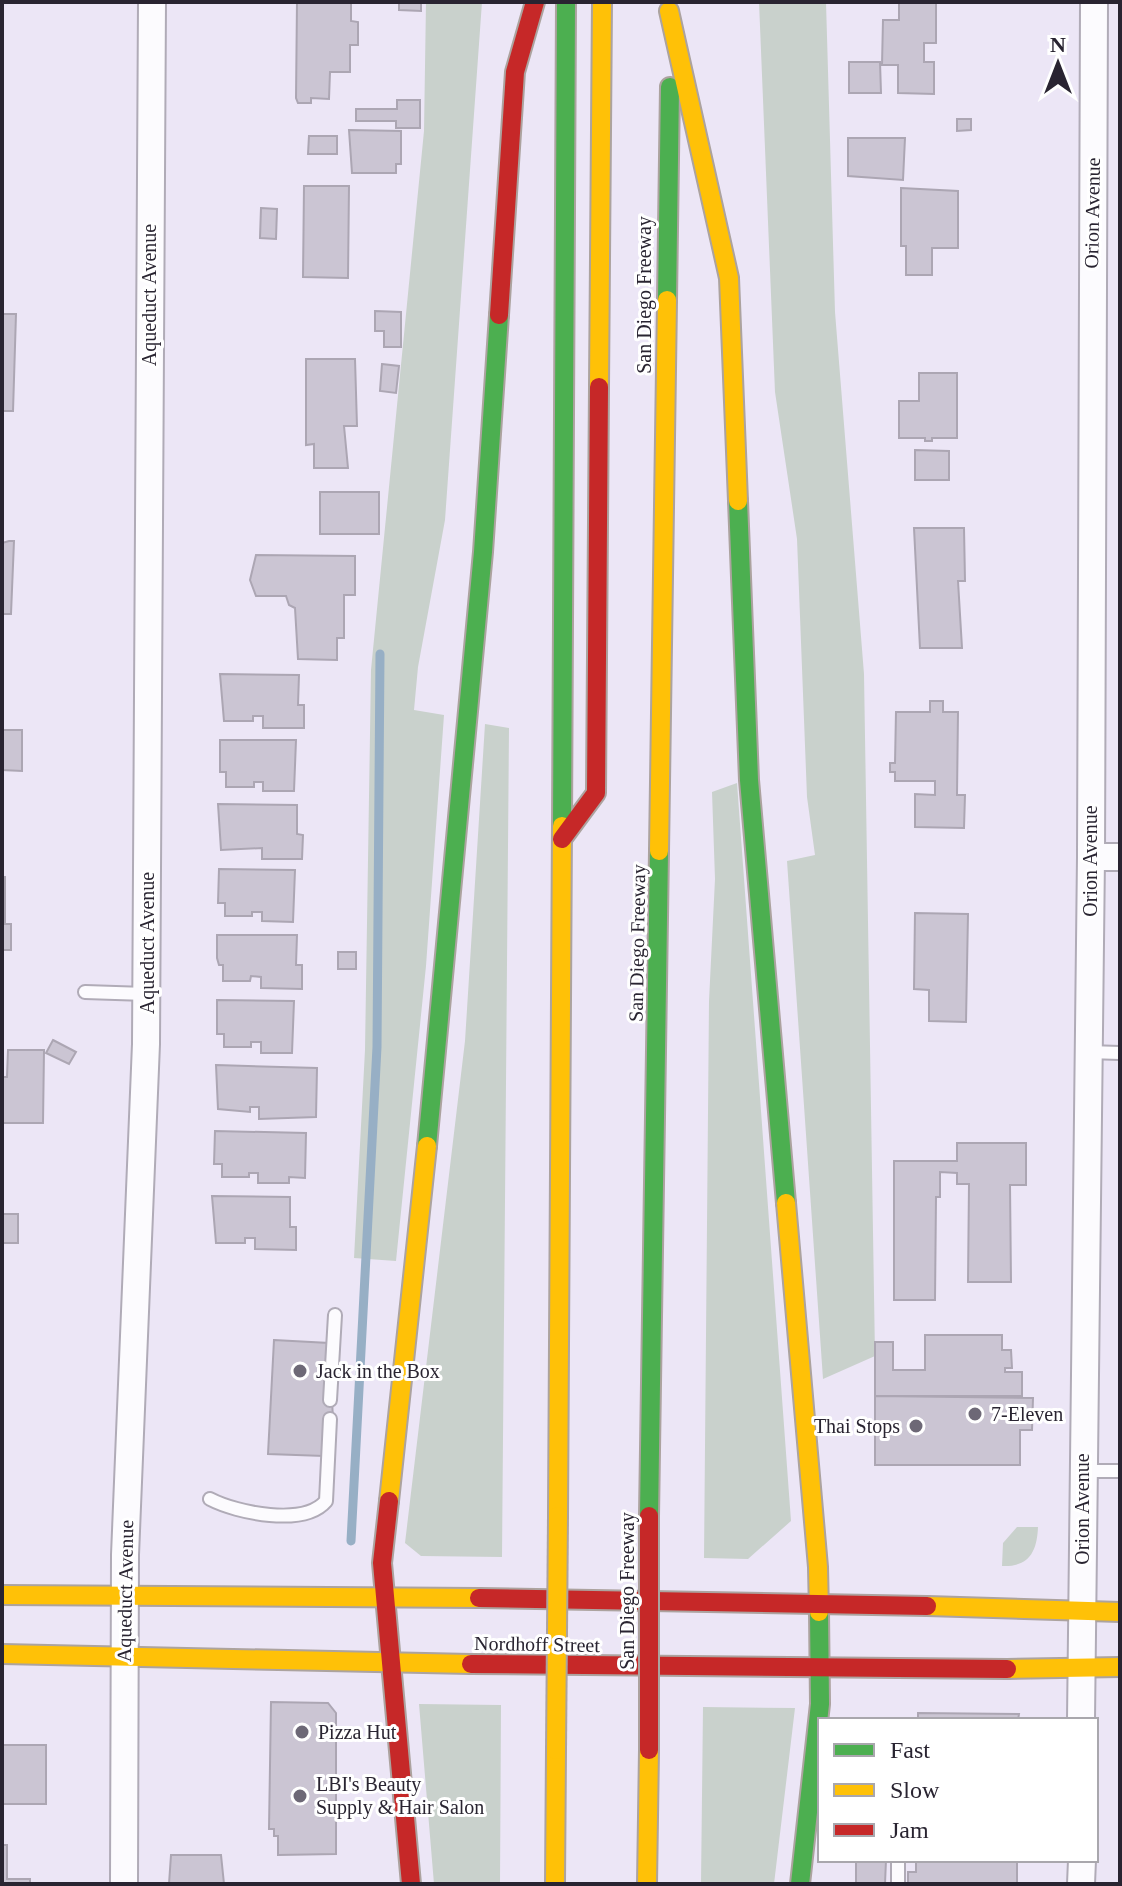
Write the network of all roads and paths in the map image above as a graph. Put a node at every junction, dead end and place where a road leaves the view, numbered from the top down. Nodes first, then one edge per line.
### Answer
1 (152, 2) edge
2 (535, 2) edge
3 (566, 2) edge
4 (602, 2) edge
5 (1094, 2) edge
6 (669, 7) edge
7 (646, 659) dead end
8 (663, 681) junction
9 (562, 839) junction
10 (1091, 857) junction
11 (1120, 857) edge
12 (85, 992) dead end
13 (146, 994) junction
14 (1088, 1052) junction
15 (1120, 1053) edge
16 (335, 1315) dead end
17 (330, 1400) dead end
18 (330, 1419) dead end
19 (1082, 1471) junction
20 (1120, 1471) edge
21 (210, 1499) dead end
22 (2, 1595) edge
23 (124, 1596) junction
24 (382, 1597) junction
25 (819, 1601) junction
26 (1081, 1611) junction
27 (1120, 1612) edge
28 (2, 1654) edge
29 (124, 1655) junction
30 (389, 1665) junction
31 (1120, 1667) edge
32 (1081, 1668) junction
33 (821, 1670) junction
34 (1081, 1718) edge
35 (898, 1862) edge
36 (1082, 1862) edge
37 (124, 1884) edge
38 (411, 1884) edge
39 (555, 1884) edge
40 (647, 1884) edge
41 (800, 1884) edge
42 (898, 1884) edge
43 (1081, 1884) edge

1 - 13 street, Aqueduct Avenue
2 - 24 main road
3 - 9 main road
4 - 9 main road
5 - 10 street, Orion Avenue
6 - 8 main road, San Diego Freeway
6 - 25 main road
7 - 8 main road
8 - 40 main road, San Diego Freeway, bridge
9 - 39 main road, bridge
10 - 11 street
10 - 14 street, Orion Avenue
12 - 13 lane
13 - 23 street, Aqueduct Avenue
14 - 15 lane
14 - 19 street, Orion Avenue
16 - 17 lane
18 - 21 lane
19 - 20 lane
19 - 26 street, Orion Avenue
22 - 23 main road
23 - 24 main road
23 - 29 street, Aqueduct Avenue
24 - 25 main road
24 - 30 main road
25 - 26 main road
25 - 33 main road
26 - 27 main road
26 - 32 street, Orion Avenue
28 - 29 main road, Nordhoff Street
29 - 30 main road, Nordhoff Street
29 - 37 street, Aqueduct Avenue
30 - 33 main road, Nordhoff Street
30 - 38 main road
31 - 32 main road, Nordhoff Street
32 - 33 main road, Nordhoff Street
32 - 34 street, Orion Avenue
33 - 41 main road
35 - 42 lane
36 - 43 street

